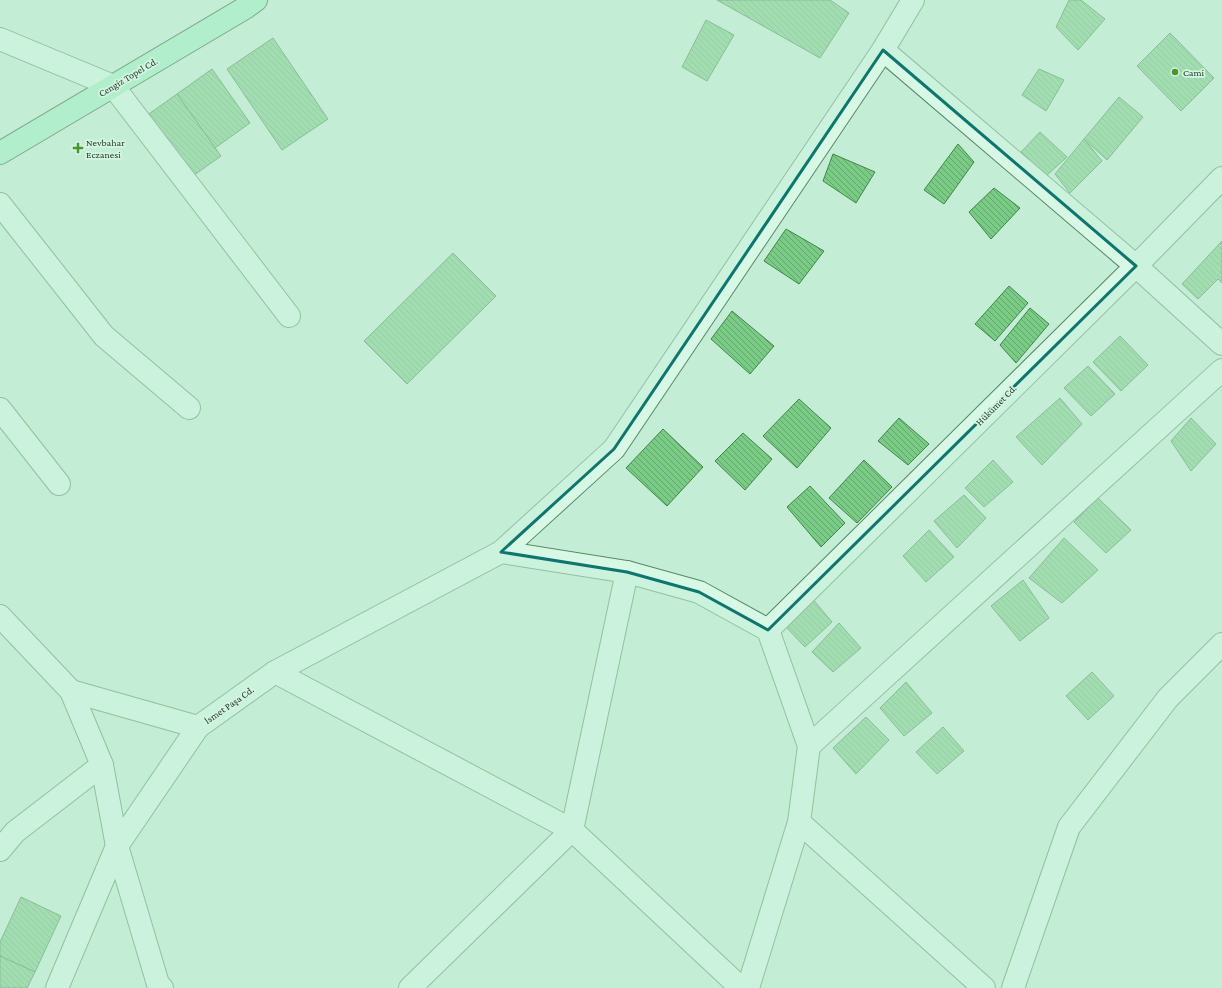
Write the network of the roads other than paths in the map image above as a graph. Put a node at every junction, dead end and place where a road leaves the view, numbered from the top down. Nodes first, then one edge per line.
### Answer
1 (912, 0) edge
2 (249, 3) edge
3 (0, 39) edge
4 (882, 50) junction
5 (113, 86) junction
6 (0, 153) edge
7 (1222, 178) edge
8 (0, 204) edge
9 (1136, 266) junction
10 (289, 316) dead end
11 (1222, 344) edge
12 (1222, 370) edge
13 (189, 408) dead end
14 (0, 410) edge
15 (58, 484) dead end
16 (501, 552) junction
17 (627, 572) junction
18 (0, 616) edge
19 (768, 630) junction
20 (1222, 644) edge
21 (275, 672) junction
22 (71, 691) junction
23 (198, 727) junction
24 (809, 746) junction
25 (102, 765) junction
26 (799, 822) junction
27 (572, 830) junction
28 (117, 846) junction
29 (0, 850) edge
30 (57, 988) edge
31 (162, 988) edge
32 (410, 988) edge
33 (741, 988) edge
34 (748, 988) edge
35 (984, 988) edge
36 (1013, 988) edge

1 - 4 street, İsmet Paşa Cd.
2 - 5 main road, Cengiz Topel Cd.
3 - 5 street
4 - 9 street
4 - 16 street, İsmet Paşa Cd.
5 - 6 main road, Cengiz Topel Cd.
5 - 10 street
7 - 9 street, Hükümet Cd.
8 - 13 street
9 - 11 street
9 - 19 street, Hükümet Cd.
12 - 24 street
14 - 15 street
16 - 17 street
16 - 21 street, İsmet Paşa Cd.
17 - 19 street
17 - 27 street
18 - 22 street
19 - 24 street
20 - 36 street
21 - 23 street, İsmet Paşa Cd.
21 - 27 street
22 - 23 street
22 - 25 street
23 - 28 street, İsmet Paşa Cd.
24 - 26 street
25 - 28 street
25 - 29 street
26 - 34 street
26 - 35 street
27 - 32 street
27 - 33 street
28 - 30 street, İsmet Paşa Cd.
28 - 31 street

